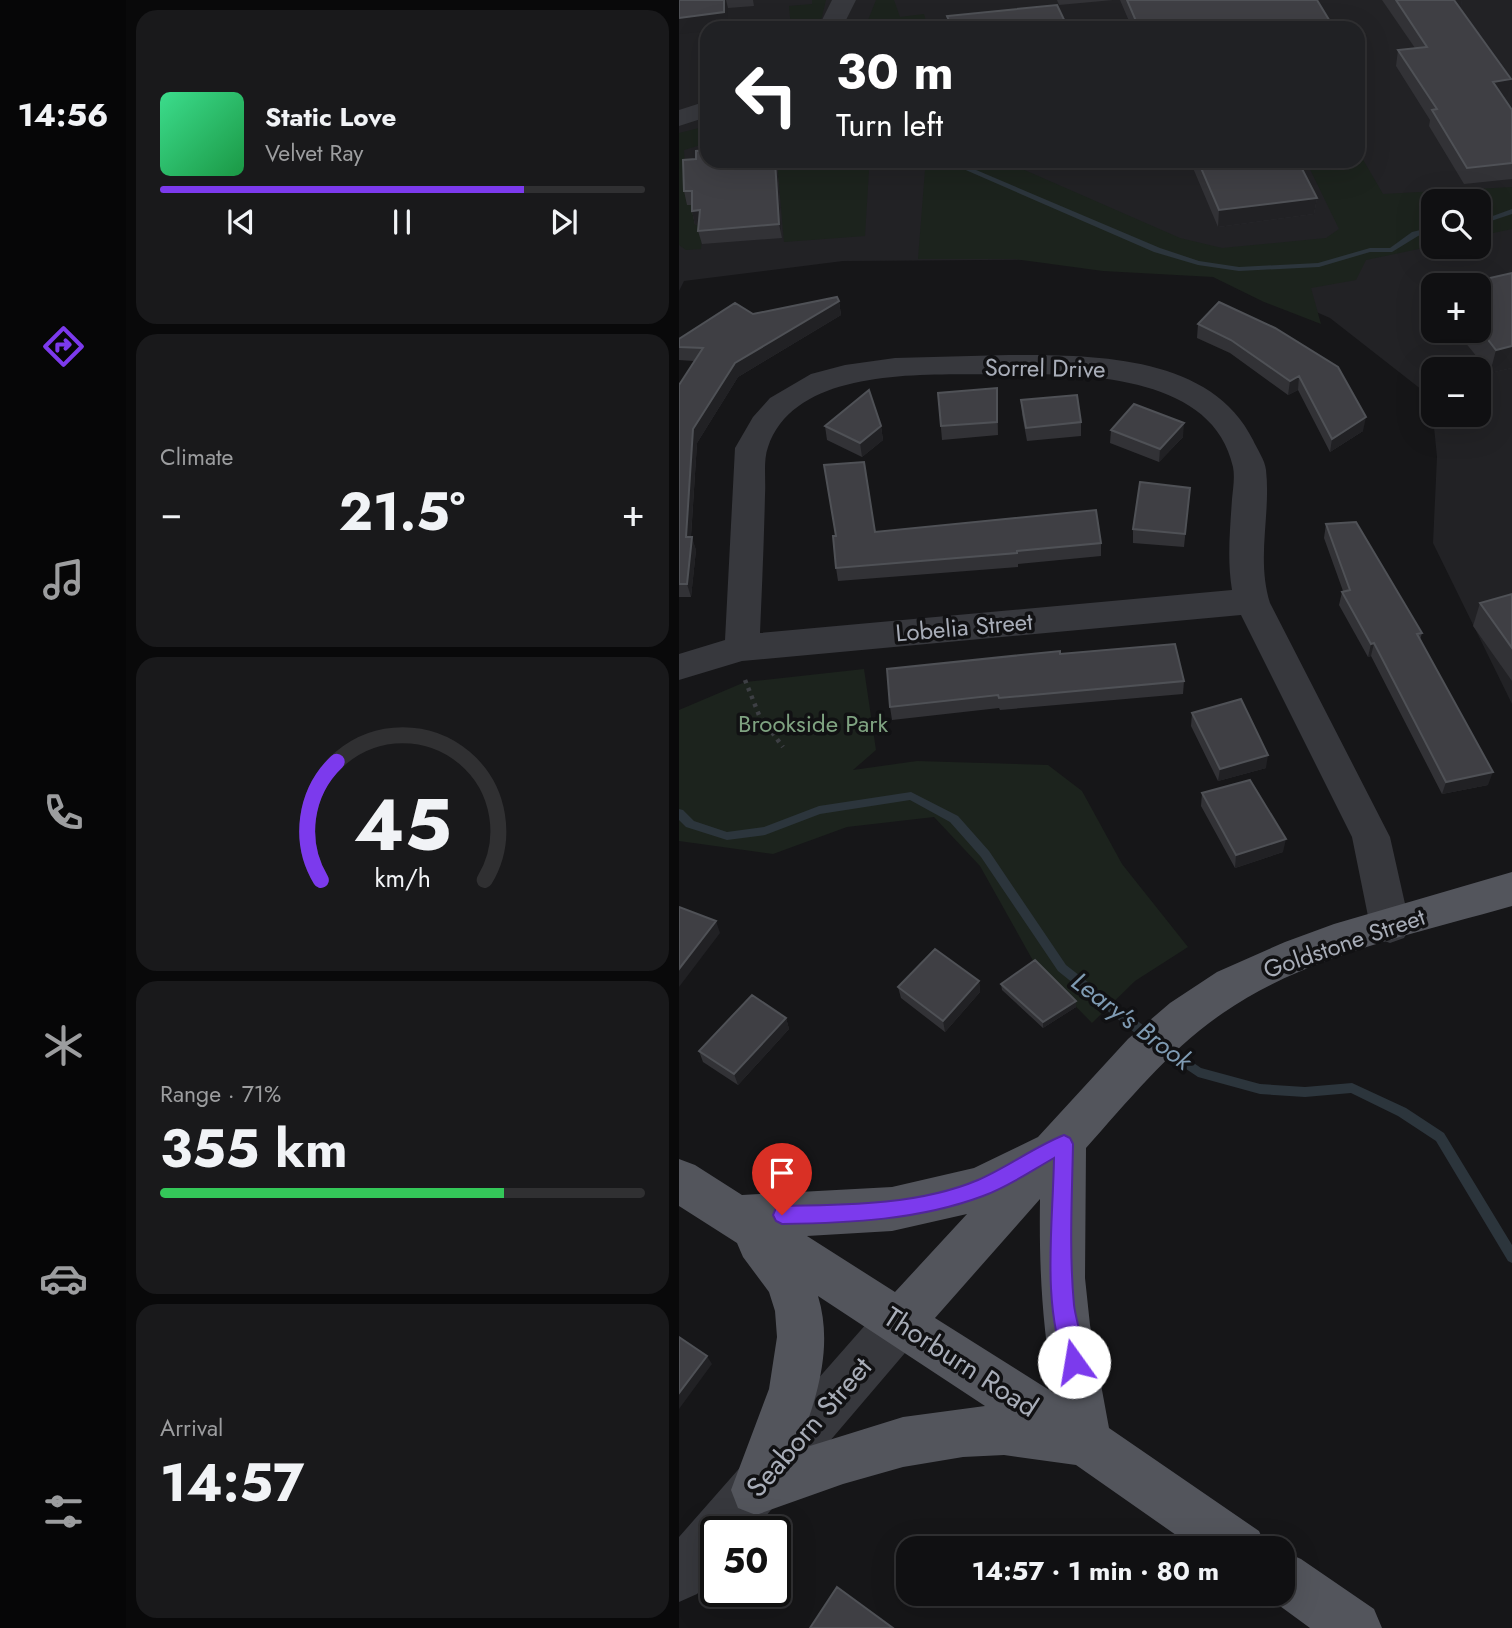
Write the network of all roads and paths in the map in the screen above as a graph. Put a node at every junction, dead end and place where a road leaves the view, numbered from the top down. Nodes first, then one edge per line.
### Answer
1 (844, 0) edge
2 (834, 21) edge
3 (700, 111) edge
4 (679, 118) edge
5 (1252, 601) junction
6 (743, 648) junction
7 (679, 667) edge
8 (783, 747) dead end
9 (1512, 889) edge
10 (1390, 926) junction
11 (1064, 1144) junction
12 (679, 1180) edge
13 (741, 1217) junction
14 (899, 1323) junction
15 (1087, 1443) junction
16 (756, 1490) junction
17 (732, 1516) edge
18 (1222, 1536) edge
19 (700, 1552) edge
20 (679, 1576) edge
21 (1295, 1586) edge
22 (1355, 1628) edge

1 - 2 street
3 - 4 street
5 - 6 street, Lobelia Street
5 - 6 street, Sorrel Drive
5 - 10 street, Sorrel Drive
6 - 7 street, Lobelia Street
6 - 8 path
9 - 10 main road, Goldstone Street
10 - 11 main road, Goldstone Street
11 - 13 main road
11 - 14 main road, Goldstone Street
11 - 15 main road
12 - 13 main road, Thorburn Road
13 - 14 main road, Thorburn Road
13 - 16 main road
14 - 15 main road, Thorburn Road
14 - 16 street, Seaborn Street
15 - 16 main road
15 - 18 main road, Thorburn Road
16 - 17 street, Seaborn Street
19 - 20 street, Seaborn Street
21 - 22 main road

